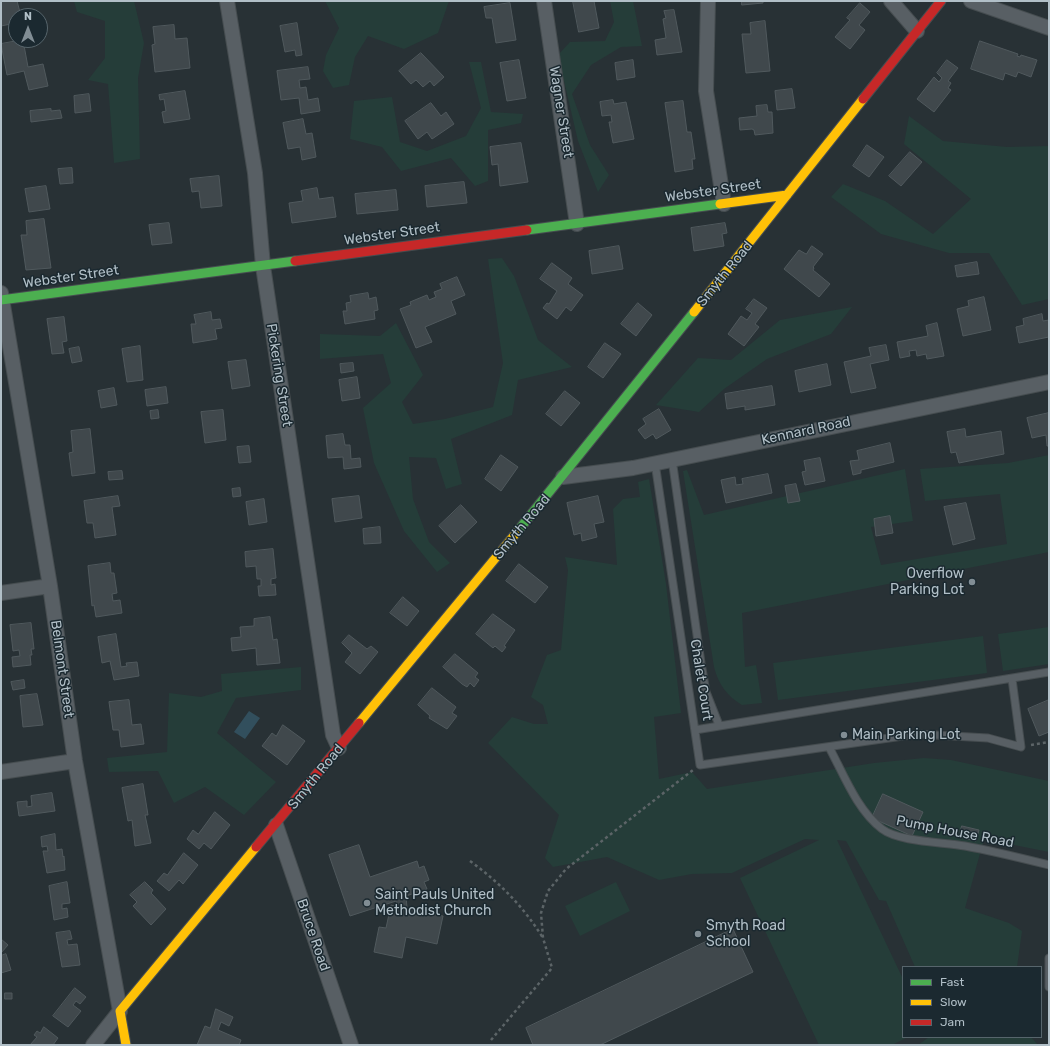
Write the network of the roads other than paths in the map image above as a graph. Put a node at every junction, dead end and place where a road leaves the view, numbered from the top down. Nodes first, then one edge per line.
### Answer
1 (227, 1) edge
2 (544, 1) edge
3 (708, 1) edge
4 (891, 1) edge
5 (941, 1) edge
6 (971, 1) edge
7 (1049, 28) edge
8 (916, 31) junction
9 (787, 196) junction
10 (724, 204) junction
11 (577, 224) junction
12 (262, 266) junction
13 (1, 298) edge
14 (1049, 382) edge
15 (672, 459) junction
16 (655, 463) junction
17 (563, 477) junction
18 (50, 586) junction
19 (1, 592) edge
20 (1049, 672) edge
21 (1012, 679) junction
22 (719, 725) junction
23 (695, 730) junction
24 (829, 747) junction
25 (339, 748) junction
26 (75, 761) junction
27 (1, 772) edge
28 (276, 825) junction
29 (1049, 864) edge
30 (1049, 958) edge
31 (1049, 987) edge
32 (120, 1011) junction
33 (93, 1045) edge
34 (126, 1045) edge
35 (351, 1045) edge

1 - 12 street, Pickering Street
2 - 11 street, Wagner Street
3 - 10 street
4 - 8 street
5 - 8 street, Smyth Road
6 - 7 street
8 - 9 street, Smyth Road
9 - 10 street, Webster Street
9 - 17 street, Smyth Road
10 - 11 street, Webster Street
11 - 12 street, Webster Street
12 - 13 street, Webster Street
12 - 25 street, Pickering Street
13 - 18 street, Belmont Street
14 - 15 street, Kennard Road
15 - 16 street, Kennard Road
15 - 22 lane, Chalet Court
16 - 17 street, Kennard Road
16 - 23 lane, Chalet Court
17 - 25 street, Smyth Road
18 - 19 street
18 - 26 street, Belmont Street
20 - 21 lane
21 - 22 lane
21 - 24 lane
22 - 23 lane, Chalet Court
23 - 24 lane
24 - 29 lane, Pump House Road
25 - 28 street, Smyth Road
26 - 27 street
26 - 32 street, Belmont Street
28 - 32 street, Smyth Road
28 - 35 street, Bruce Road
30 - 31 lane
32 - 33 street, Smyth Road
32 - 34 street, Belmont Street

